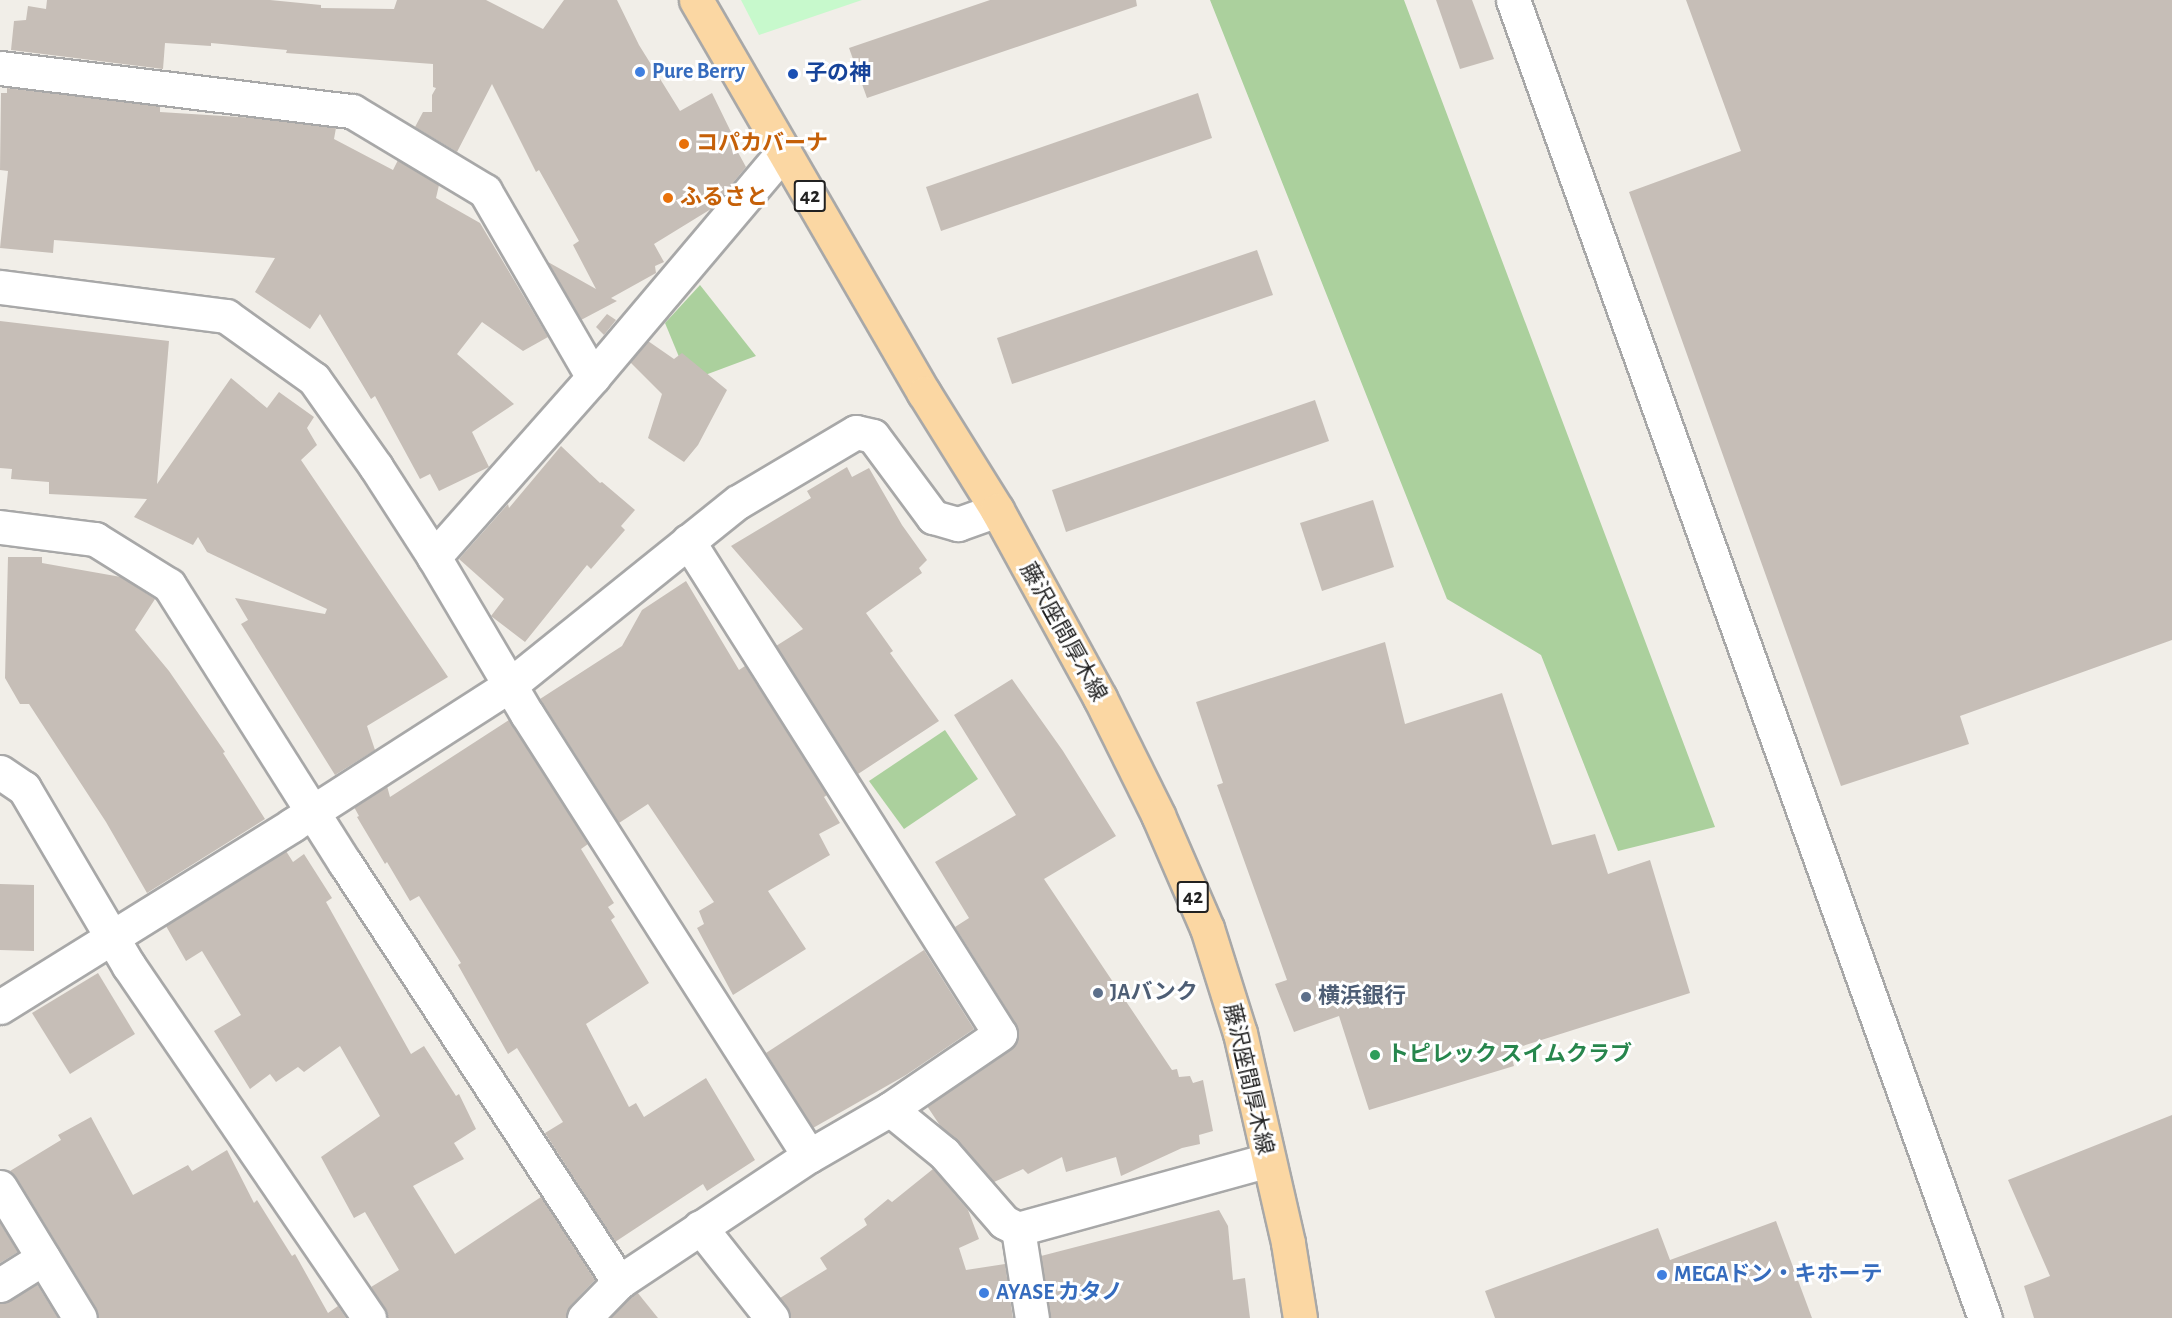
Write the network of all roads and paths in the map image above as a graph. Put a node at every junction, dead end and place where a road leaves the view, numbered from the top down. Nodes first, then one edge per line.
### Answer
1 (696, 0) edge
2 (1513, 0) edge
3 (0, 68) edge
4 (784, 151) junction
5 (0, 287) edge
6 (593, 377) junction
7 (997, 510) junction
8 (0, 527) edge
9 (688, 541) junction
10 (434, 557) junction
11 (510, 685) junction
12 (0, 772) edge
13 (314, 811) junction
14 (112, 939) junction
15 (0, 1007) edge
16 (890, 1108) junction
17 (809, 1156) junction
18 (1268, 1160) junction
19 (0, 1187) edge
20 (700, 1227) junction
21 (1018, 1229) junction
22 (43, 1257) junction
23 (619, 1282) junction
24 (0, 1286) edge
25 (80, 1318) edge
26 (369, 1318) edge
27 (584, 1318) edge
28 (772, 1318) edge
29 (1032, 1318) edge
30 (1300, 1318) edge
31 (1985, 1318) edge

1 - 4 main road, 藤沢座間厚木線 / 42
2 - 31 street
3 - 6 street
4 - 6 street
4 - 7 main road, 藤沢座間厚木線 / 42
5 - 10 street
6 - 10 street
7 - 9 street
7 - 18 main road, 藤沢座間厚木線 / 42
8 - 13 street
9 - 11 street
9 - 16 street
10 - 11 street
11 - 13 street
11 - 17 street
12 - 14 street
13 - 14 street
13 - 23 street
14 - 15 street
14 - 26 street
16 - 17 street
16 - 21 street
17 - 20 street
18 - 21 street
18 - 30 main road, 藤沢座間厚木線 / 42
19 - 22 street
20 - 23 street
20 - 28 street
21 - 29 street
22 - 24 street
22 - 25 street
23 - 27 street

